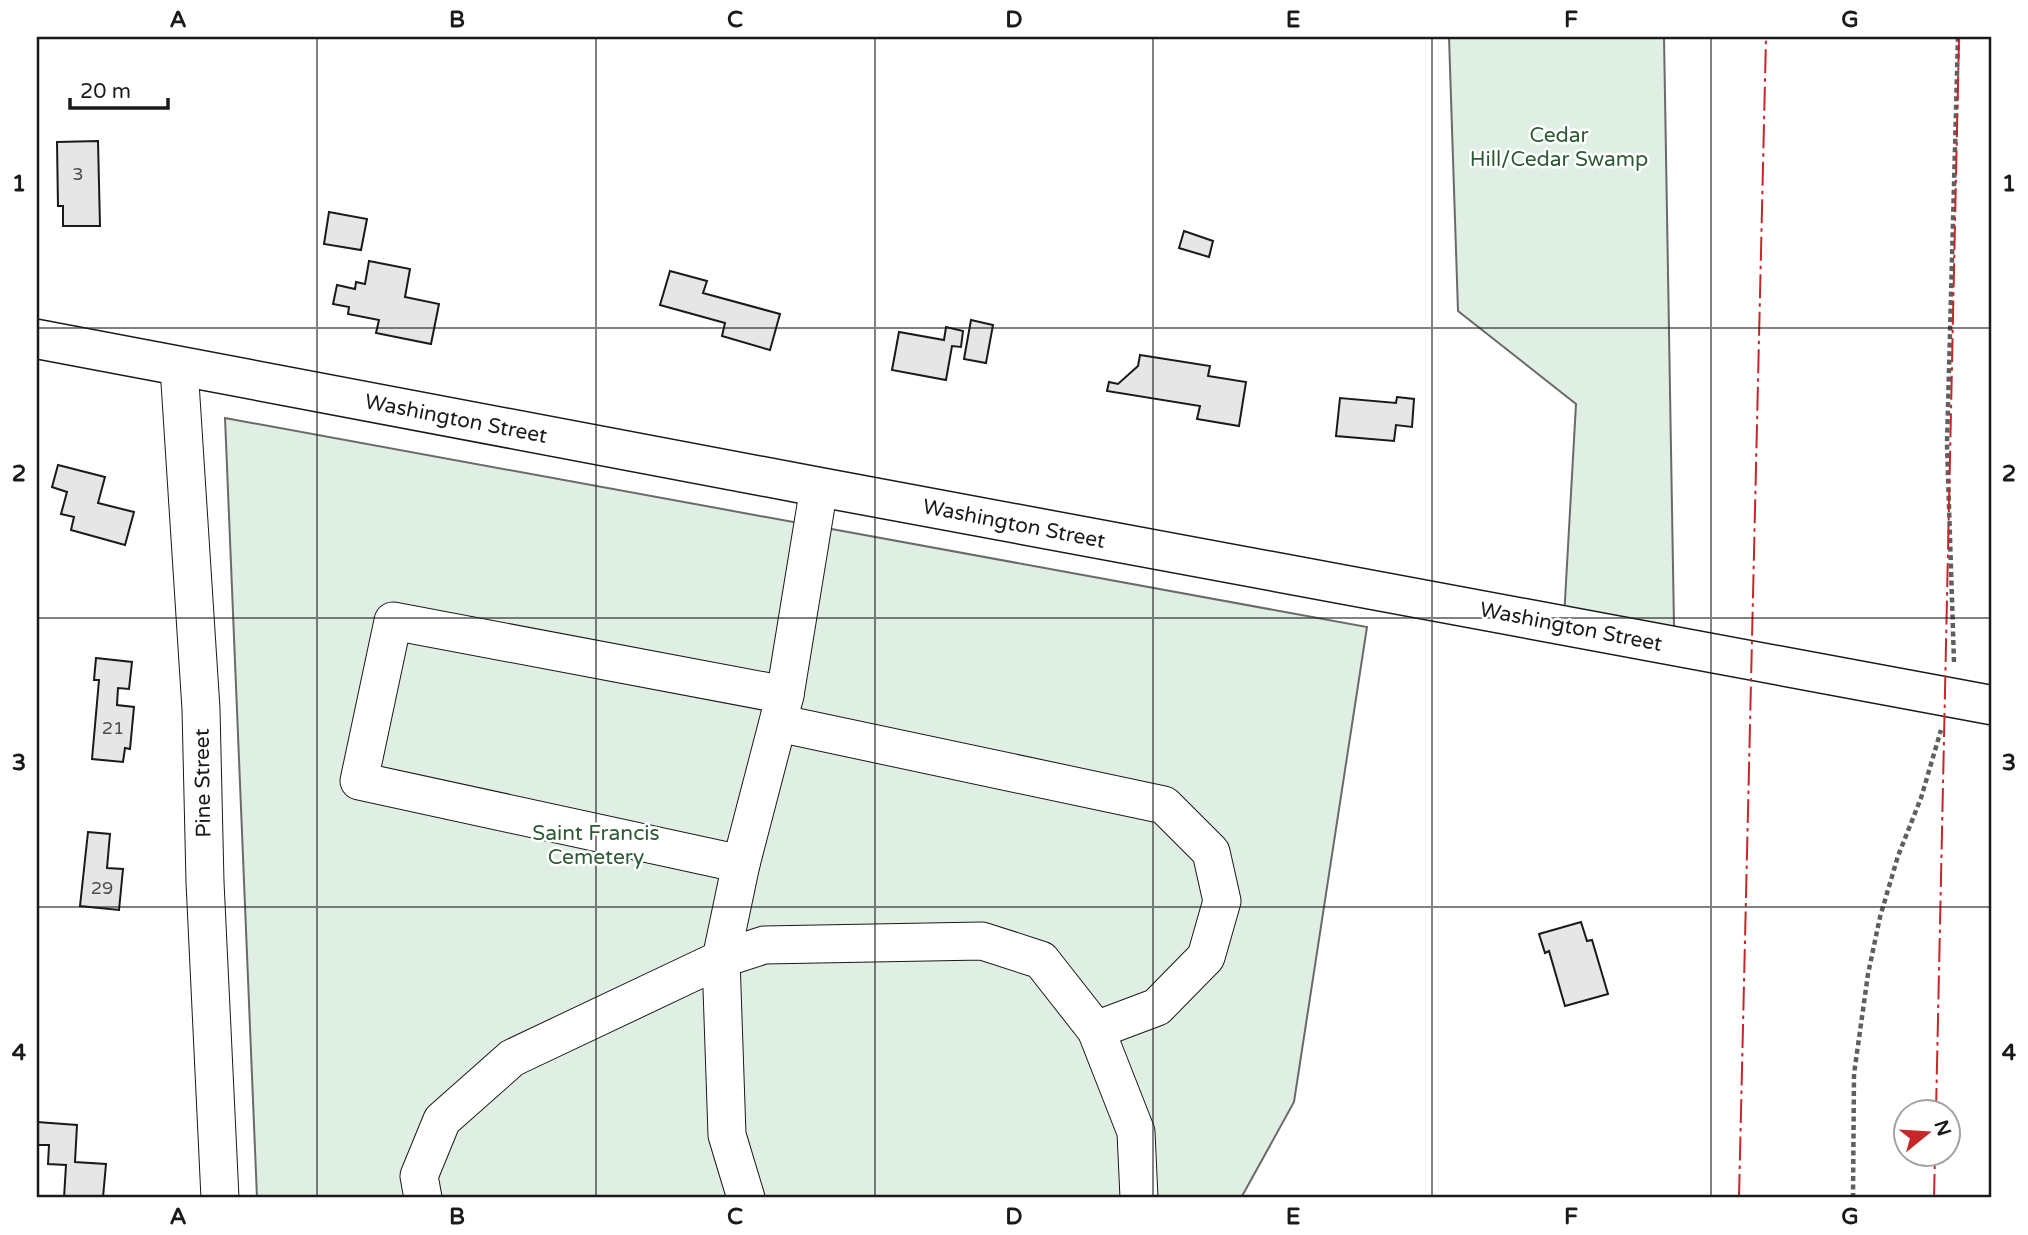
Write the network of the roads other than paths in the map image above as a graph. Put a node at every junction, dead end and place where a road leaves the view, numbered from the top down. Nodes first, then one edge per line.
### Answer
1 (37, 339) edge
2 (179, 367) junction
3 (819, 487) junction
4 (1974, 702) edge
5 (781, 709) junction
6 (741, 864) junction
7 (720, 959) junction
8 (1096, 1030) junction
9 (220, 1198) edge
10 (423, 1198) edge
11 (746, 1198) edge
12 (1139, 1198) edge

1 - 2 main road, Washington Street
2 - 3 main road, Washington Street
2 - 9 street, Pine Street
3 - 4 main road, Washington Street
3 - 5 street
5 - 6 street
5 - 6 street
5 - 8 street
6 - 7 street
7 - 8 street
7 - 10 street
7 - 11 street
8 - 12 street

